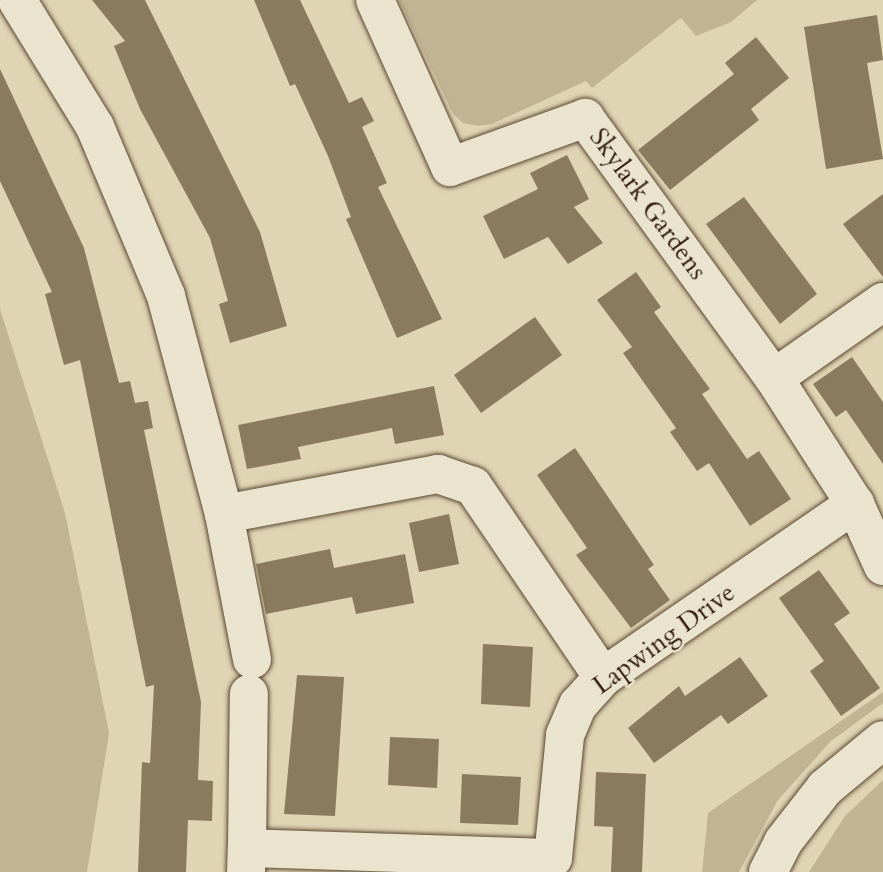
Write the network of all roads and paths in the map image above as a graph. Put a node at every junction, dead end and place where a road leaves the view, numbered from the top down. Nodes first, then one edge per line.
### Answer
1 (17, 0) edge
2 (375, 0) edge
3 (883, 302) edge
4 (774, 378) junction
5 (855, 504) junction
6 (224, 514) junction
7 (883, 566) edge
8 (604, 677) junction
9 (883, 740) edge
10 (246, 860) edge
11 (552, 865) edge
12 (768, 872) edge

1 - 6 street
2 - 4 street, Skylark Gardens
3 - 4 street
4 - 5 street, Skylark Gardens
5 - 7 street, Skylark Gardens
5 - 8 street, Lapwing Drive
6 - 8 street
6 - 10 street, Lapwing Drive
8 - 11 street, Lapwing Drive
9 - 12 street
10 - 11 street, Lapwing Drive

